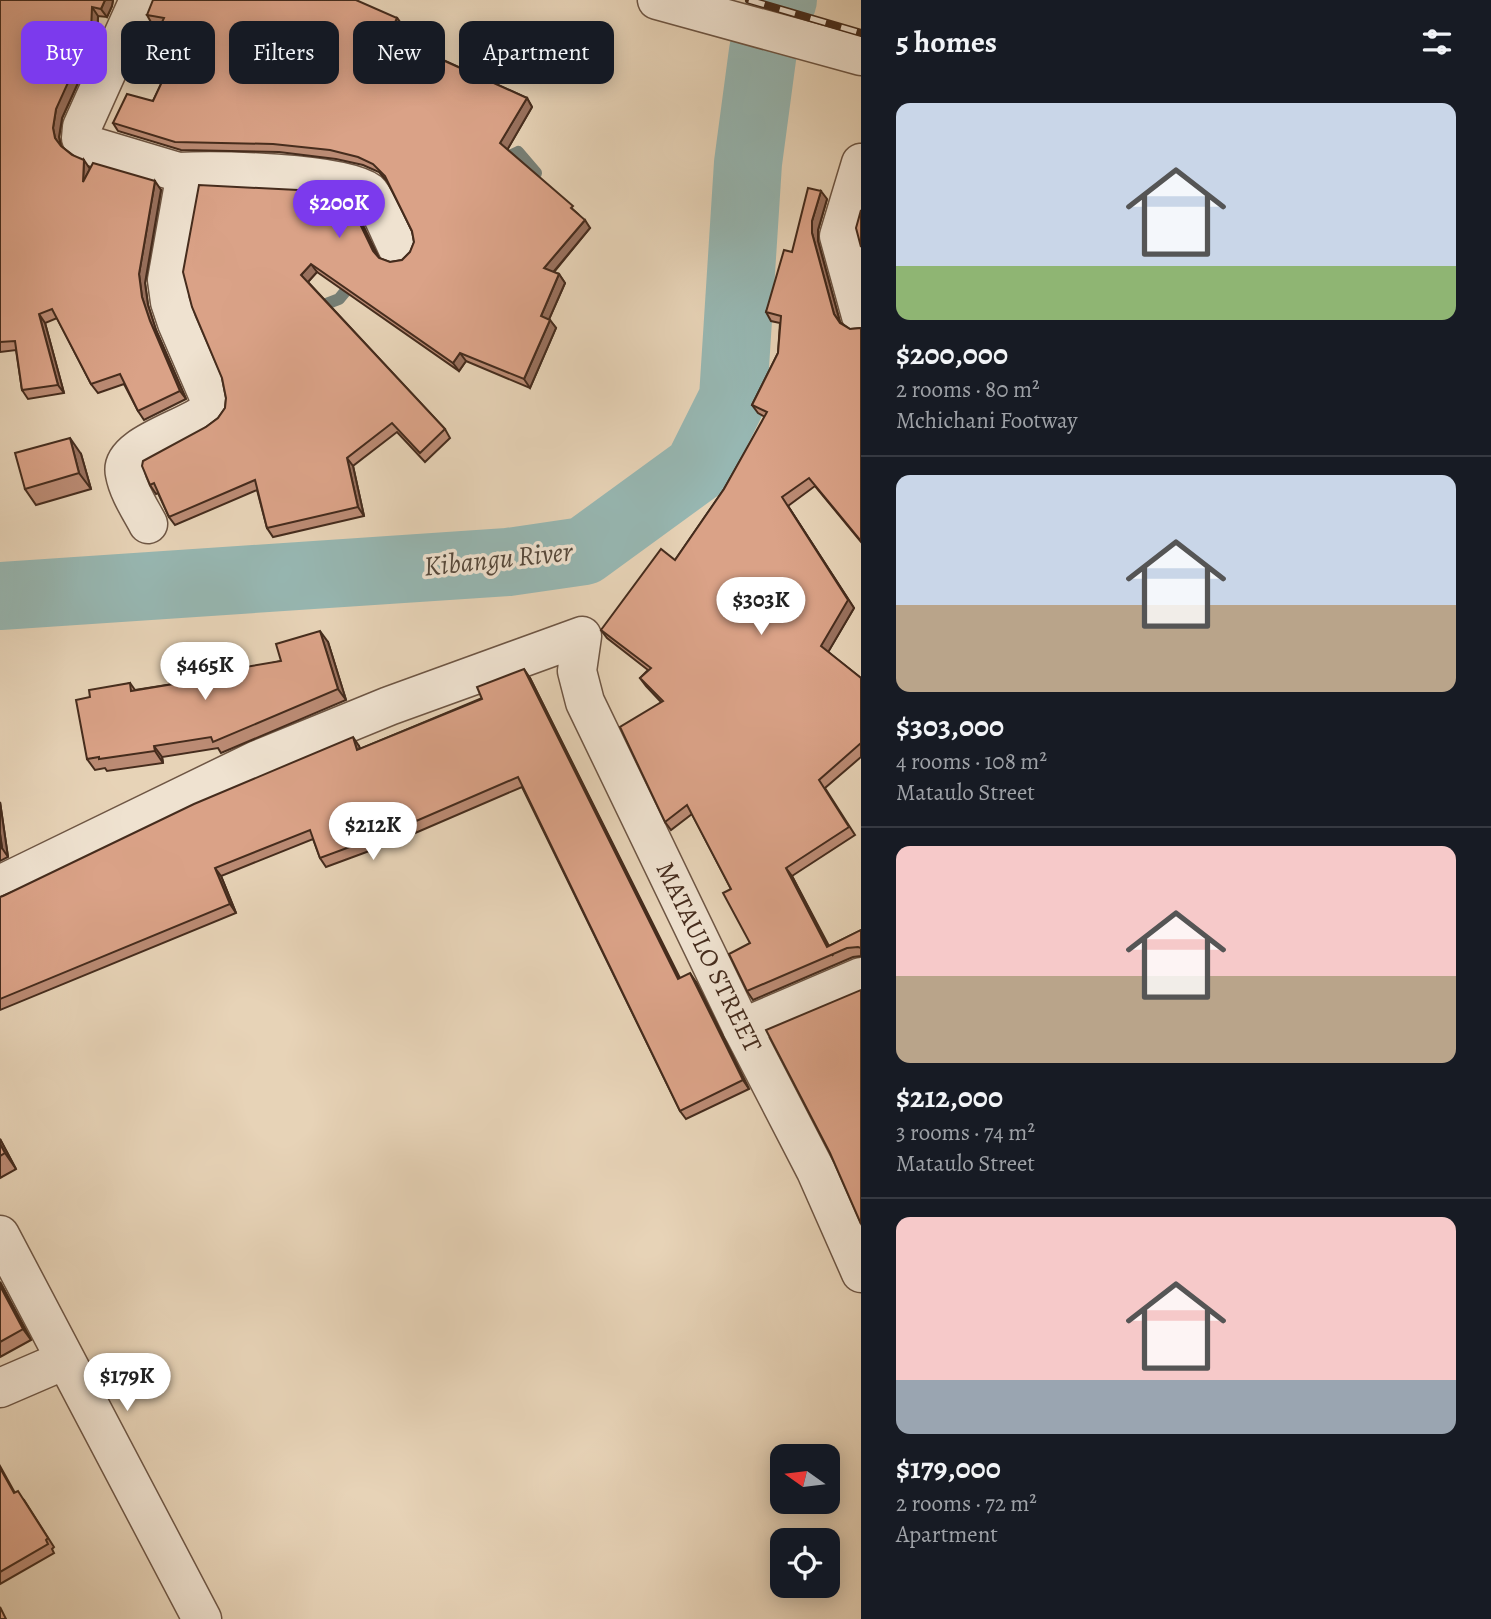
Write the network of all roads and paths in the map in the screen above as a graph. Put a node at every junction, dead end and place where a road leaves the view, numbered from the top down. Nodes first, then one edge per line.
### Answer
1 (139, 0) edge
2 (657, 0) edge
3 (860, 55) edge
4 (861, 163) edge
5 (178, 172) junction
6 (398, 249) dead end
7 (861, 317) edge
8 (148, 524) dead end
9 (0, 885) edge
10 (861, 977) edge
11 (742, 1028) junction
12 (0, 1235) edge
13 (861, 1273) edge
14 (65, 1360) junction
15 (0, 1388) edge
16 (189, 1614) edge

1 - 5 street
2 - 3 street
4 - 7 street
5 - 6 street
5 - 8 street
9 - 11 street, MATAULO STREET
10 - 11 street
11 - 13 street, MATAULO STREET
12 - 14 street
14 - 15 street
14 - 16 street

